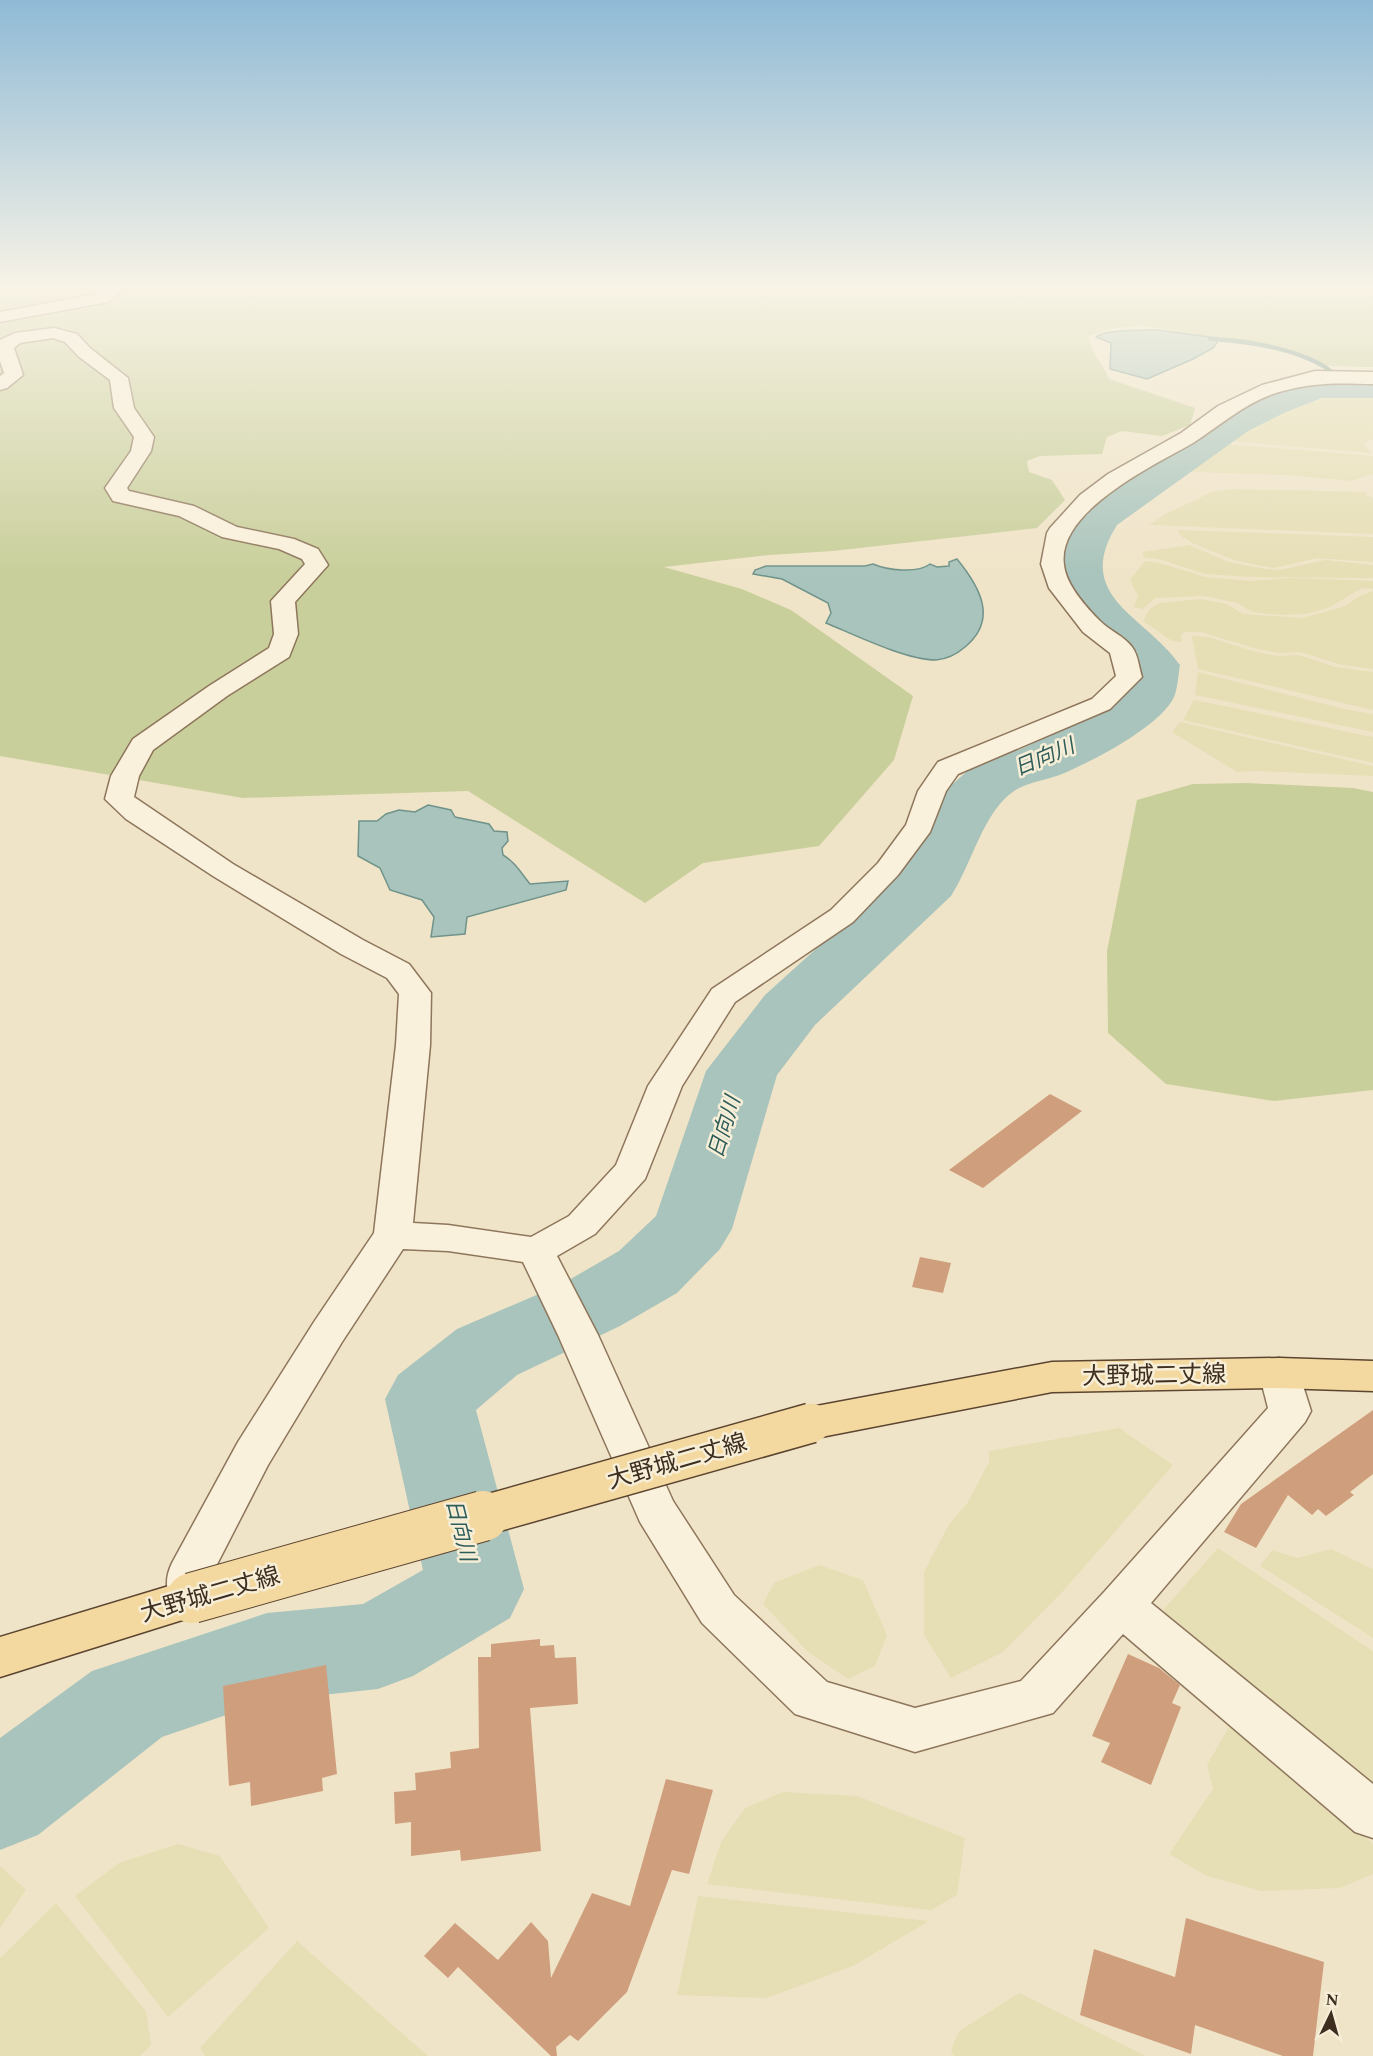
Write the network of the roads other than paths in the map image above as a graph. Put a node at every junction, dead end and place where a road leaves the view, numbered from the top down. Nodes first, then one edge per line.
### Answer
1 (120, 382) edge
2 (1298, 382) edge
3 (393, 1234) junction
4 (542, 1264) junction
5 (1279, 1373) junction
6 (1373, 1376) edge
7 (192, 1598) junction
8 (1121, 1605) junction
9 (0, 1657) edge
10 (1373, 1815) edge

1 - 3 street
2 - 4 street
3 - 4 street
3 - 7 street
4 - 8 street
5 - 6 main road, 大野城二丈線
5 - 7 main road, 大野城二丈線, bridge
5 - 8 street
7 - 9 main road, 大野城二丈線
8 - 10 street

